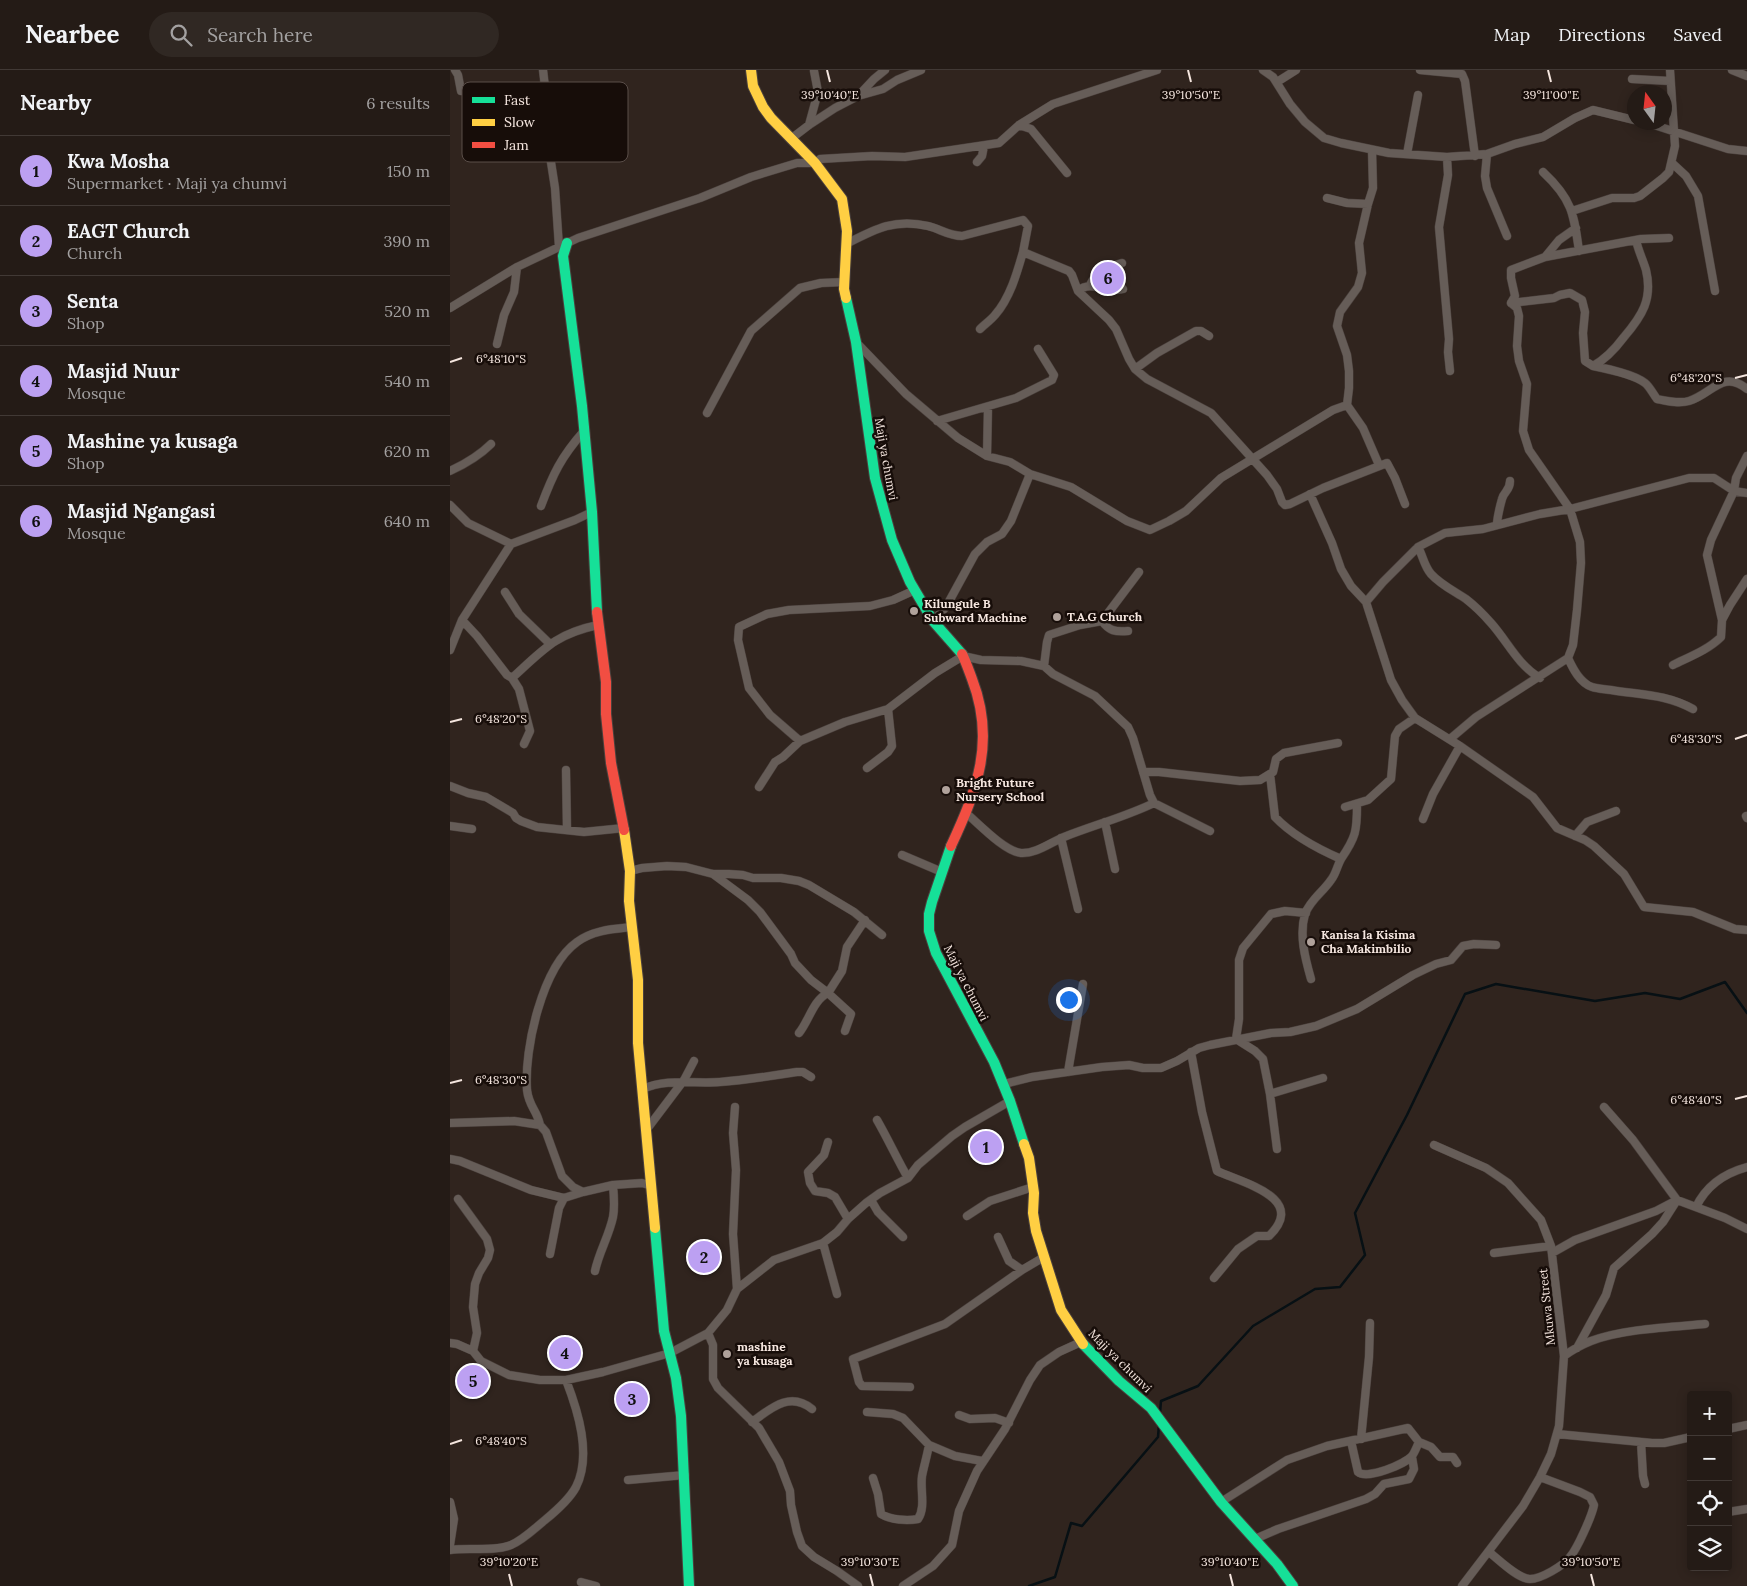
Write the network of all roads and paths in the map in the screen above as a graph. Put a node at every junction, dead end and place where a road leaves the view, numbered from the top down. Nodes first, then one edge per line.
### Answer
1 (455, 70) edge
2 (751, 70) edge
3 (874, 70) edge
4 (885, 70) edge
5 (921, 70) edge
6 (1157, 70) edge
7 (1263, 70) edge
8 (1296, 70) edge
9 (1420, 70) edge
10 (1732, 70) edge
11 (814, 71) dead end
12 (1672, 73) edge
13 (1747, 76) edge
14 (874, 79) junction
15 (1632, 79) dead end
16 (1276, 82) junction
17 (461, 91) dead end
18 (1418, 94) dead end
19 (858, 96) junction
20 (1627, 118) edge
21 (809, 125) junction
22 (1019, 125) junction
23 (1669, 130) edge
24 (1675, 132) junction
25 (792, 138) junction
26 (984, 146) junction
27 (1372, 150) junction
28 (1747, 151) edge
29 (1407, 154) junction
30 (1487, 154) junction
31 (1475, 156) junction
32 (1447, 158) junction
33 (551, 162) edge
34 (976, 162) dead end
35 (815, 163) junction
36 (1672, 163) junction
37 (1543, 172) dead end
38 (1067, 173) dead end
39 (1327, 198) dead end
40 (1368, 204) junction
41 (1572, 211) junction
42 (1576, 228) junction
43 (1507, 236) dead end
44 (1669, 238) dead end
45 (1636, 240) junction
46 (846, 244) junction
47 (563, 245) junction
48 (1023, 252) junction
49 (1579, 252) junction
50 (1545, 257) junction
51 (1122, 263) dead end
52 (517, 267) junction
53 (844, 282) junction
54 (1090, 285) junction
55 (1123, 289) dead end
56 (1078, 291) junction
57 (1716, 291) dead end
58 (1512, 303) junction
59 (450, 308) edge
60 (980, 328) dead end
61 (1209, 336) dead end
62 (856, 342) junction
63 (497, 344) dead end
64 (1038, 349) dead end
65 (1593, 366) junction
66 (1135, 369) junction
67 (1450, 371) dead end
68 (1747, 390) edge
69 (1347, 405) junction
70 (988, 407) junction
71 (706, 413) dead end
72 (937, 421) junction
73 (584, 431) junction
74 (490, 444) dead end
75 (987, 456) junction
76 (1747, 456) edge
77 (1252, 459) junction
78 (1379, 465) junction
79 (450, 471) edge
80 (1030, 474) junction
81 (1510, 480) dead end
82 (1734, 491) junction
83 (1747, 493) edge
84 (1310, 494) junction
85 (1405, 504) dead end
86 (450, 505) edge
87 (541, 506) dead end
88 (1570, 509) junction
89 (592, 512) junction
90 (1502, 524) junction
91 (511, 544) junction
92 (1418, 547) junction
93 (1139, 572) dead end
94 (1747, 579) edge
95 (915, 590) junction
96 (506, 592) dead end
97 (1366, 602) junction
98 (462, 620) junction
99 (1722, 620) junction
100 (933, 621) junction
101 (1102, 621) junction
102 (598, 625) junction
103 (1128, 631) dead end
104 (550, 644) junction
105 (450, 650) edge
106 (963, 656) junction
107 (1568, 658) junction
108 (1673, 664) dead end
109 (1044, 666) junction
110 (512, 678) junction
111 (1540, 678) junction
112 (888, 709) junction
113 (1693, 710) dead end
114 (1415, 718) junction
115 (1450, 739) junction
116 (800, 741) junction
117 (1338, 743) dead end
118 (524, 744) dead end
119 (1460, 746) junction
120 (867, 768) dead end
121 (566, 770) dead end
122 (1143, 772) junction
123 (1270, 774) junction
124 (450, 786) edge
125 (759, 787) dead end
126 (1154, 803) junction
127 (1357, 805) junction
128 (1345, 807) dead end
129 (1616, 811) dead end
130 (966, 813) junction
131 (1423, 818) dead end
132 (1105, 822) junction
133 (450, 826) edge
134 (624, 828) junction
135 (472, 829) dead end
136 (567, 830) junction
137 (1210, 831) dead end
138 (1575, 836) junction
139 (1061, 838) junction
140 (902, 855) dead end
141 (1341, 859) junction
142 (1115, 869) dead end
143 (630, 871) junction
144 (942, 872) junction
145 (713, 874) junction
146 (1078, 909) dead end
147 (1306, 913) junction
148 (865, 920) junction
149 (632, 926) junction
150 (1747, 930) edge
151 (882, 935) dead end
152 (1496, 945) dead end
153 (1311, 979) dead end
154 (1083, 984) dead end
155 (828, 993) junction
156 (845, 1031) dead end
157 (799, 1034) dead end
158 (1236, 1039) junction
159 (1191, 1052) junction
160 (694, 1061) dead end
161 (1068, 1072) junction
162 (811, 1077) dead end
163 (1323, 1078) dead end
164 (682, 1082) junction
165 (1004, 1084) junction
166 (643, 1089) junction
167 (1270, 1094) junction
168 (1010, 1101) junction
169 (735, 1107) dead end
170 (1604, 1107) dead end
171 (877, 1120) dead end
172 (450, 1123) edge
173 (540, 1125) junction
174 (647, 1129) junction
175 (828, 1142) dead end
176 (1434, 1145) dead end
177 (1277, 1149) dead end
178 (450, 1159) edge
179 (1747, 1167) edge
180 (908, 1178) junction
181 (648, 1182) junction
182 (613, 1185) junction
183 (1033, 1187) junction
184 (583, 1192) junction
185 (564, 1198) junction
186 (458, 1199) dead end
187 (871, 1200) junction
188 (1677, 1200) junction
189 (1696, 1207) junction
190 (967, 1216) dead end
191 (848, 1219) junction
192 (1747, 1229) edge
193 (903, 1237) dead end
194 (998, 1237) dead end
195 (823, 1243) junction
196 (1552, 1250) junction
197 (1494, 1253) dead end
198 (550, 1254) dead end
199 (1044, 1257) junction
200 (1022, 1270) junction
201 (595, 1271) dead end
202 (1214, 1278) dead end
203 (737, 1289) junction
204 (837, 1294) dead end
205 (1370, 1323) dead end
206 (1705, 1324) dead end
207 (708, 1333) junction
208 (1081, 1342) junction
209 (450, 1343) edge
210 (1576, 1348) junction
211 (473, 1351) junction
212 (670, 1353) junction
213 (1564, 1356) junction
214 (566, 1380) junction
215 (910, 1387) dead end
216 (812, 1409) dead end
217 (867, 1412) dead end
218 (959, 1416) dead end
219 (752, 1422) junction
220 (1009, 1423) junction
221 (1747, 1425) edge
222 (1732, 1429) edge
223 (1557, 1434) junction
224 (1687, 1437) edge
225 (1361, 1440) junction
226 (1351, 1441) junction
227 (1419, 1442) junction
228 (1641, 1442) junction
229 (929, 1445) junction
230 (1412, 1456) junction
231 (982, 1461) junction
232 (1457, 1463) dead end
233 (685, 1475) junction
234 (1540, 1477) junction
235 (873, 1478) dead end
236 (628, 1480) dead end
237 (1645, 1484) dead end
238 (450, 1502) edge
239 (1221, 1502) junction
240 (1747, 1509) edge
241 (1732, 1511) edge
242 (1255, 1539) junction
243 (450, 1545) edge
244 (450, 1550) edge
245 (1489, 1552) junction
246 (581, 1582) dead end
247 (596, 1586) edge
248 (689, 1586) edge
249 (858, 1586) edge
250 (903, 1586) edge
251 (1293, 1586) edge
252 (1462, 1586) edge

1 - 17 street
2 - 25 street, Maji ya chumvi
3 - 14 street
4 - 14 street
5 - 19 street
6 - 22 street
7 - 16 street
8 - 16 street
9 - 31 street
10 - 13 street
11 - 21 street
12 - 15 street
12 - 24 street
14 - 19 street
16 - 27 street
18 - 29 street
19 - 21 street
20 - 30 street
21 - 25 street
22 - 26 street
22 - 38 street
23 - 24 street
24 - 28 street
24 - 36 street
25 - 35 street, Maji ya chumvi
26 - 34 street
26 - 35 street
27 - 29 street
27 - 40 street
29 - 32 street
30 - 31 street
30 - 43 street
31 - 32 street
32 - 67 street
33 - 47 street
35 - 46 street, Maji ya chumvi
35 - 47 street
36 - 41 street
36 - 57 street
37 - 41 street
39 - 40 street
40 - 69 street
41 - 42 street
42 - 49 street
42 - 50 street
44 - 45 street
45 - 49 street
45 - 65 street
46 - 48 street
46 - 53 street, Maji ya chumvi
47 - 52 street
47 - 73 street
48 - 56 street
48 - 60 street
49 - 50 street
50 - 58 street
51 - 54 street
52 - 59 street
52 - 63 street
53 - 62 street, Maji ya chumvi
53 - 71 street
54 - 55 street
54 - 56 street
56 - 66 street
58 - 65 street
58 - 88 street
61 - 66 street
62 - 72 street
62 - 95 street, Maji ya chumvi
64 - 70 street
65 - 68 street
66 - 77 street
69 - 77 street
69 - 78 street
70 - 72 street
70 - 75 street
72 - 75 street
73 - 87 street
73 - 89 street
74 - 79 street
75 - 80 street
76 - 82 street
77 - 80 street
77 - 84 street
78 - 84 street
78 - 85 street
80 - 100 street
81 - 90 street
82 - 83 street
82 - 88 street
82 - 99 street
84 - 97 street
86 - 91 street
88 - 90 street
88 - 107 street
89 - 91 street
89 - 102 street
90 - 92 street
91 - 98 street
92 - 97 street
92 - 111 street
93 - 101 street
94 - 99 street
95 - 100 street, Maji ya chumvi
95 - 116 street
96 - 104 street
97 - 114 street
98 - 105 street
98 - 110 street
99 - 108 street
100 - 106 street, Maji ya chumvi
101 - 103 street
101 - 109 street
102 - 104 street
102 - 134 street
104 - 110 street
106 - 109 street
106 - 112 street
106 - 130 street, Maji ya chumvi
107 - 111 street
107 - 113 street
109 - 122 street
110 - 118 street
111 - 115 street
112 - 116 street
112 - 120 street
114 - 115 street
114 - 127 street
115 - 119 street
116 - 125 street
117 - 123 street
119 - 131 street
119 - 138 street
121 - 136 street
122 - 123 street
122 - 126 street
123 - 141 street
124 - 136 street
126 - 132 street
126 - 137 street
127 - 128 street
127 - 141 street
129 - 138 street
130 - 139 street
130 - 144 street, Maji ya chumvi
132 - 139 street
132 - 142 street
133 - 135 street
134 - 136 street
134 - 143 street
138 - 150 street
139 - 146 street
140 - 144 street
141 - 147 street
143 - 145 street
143 - 149 street
144 - 165 street, Maji ya chumvi
145 - 148 street
145 - 155 street
147 - 153 street
147 - 158 street
148 - 151 street
148 - 155 street
149 - 166 street
149 - 173 street
152 - 158 street
154 - 161 street
155 - 156 street
155 - 157 street
158 - 159 street
158 - 167 street
159 - 161 street
159 - 202 street
160 - 164 street
161 - 165 street
162 - 164 street
163 - 167 street
164 - 166 street
164 - 174 street
165 - 168 street, Maji ya chumvi
166 - 174 street
167 - 177 street
168 - 180 street
168 - 183 street, Maji ya chumvi
169 - 203 street
170 - 188 street
171 - 180 street
172 - 173 street
173 - 184 street
174 - 181 street
175 - 191 street
176 - 196 street
178 - 185 street
179 - 189 street
180 - 187 street
181 - 182 street
181 - 212 street
182 - 184 street
182 - 201 street
183 - 190 street
183 - 199 street, Maji ya chumvi
184 - 185 street
185 - 198 street
186 - 211 street
187 - 191 street
187 - 193 street
188 - 189 street
188 - 196 street, Mkuwa Street
188 - 210 street
189 - 192 street
191 - 195 street
194 - 200 street
195 - 203 street
195 - 204 street
196 - 197 street
196 - 213 street, Mkuwa Street
199 - 200 street
199 - 208 street, Maji ya chumvi
200 - 215 street
203 - 207 street
205 - 225 street
206 - 210 street
207 - 212 street
207 - 219 street
208 - 220 street
208 - 239 street, Maji ya chumvi
209 - 211 street
210 - 213 street
211 - 214 street
212 - 214 street
212 - 233 street
213 - 223 street, Mkuwa Street
214 - 244 street
216 - 219 street
217 - 229 street
218 - 220 street
219 - 249 street
220 - 231 street
221 - 222 street
223 - 228 street
223 - 234 street, Mkuwa Street
224 - 228 street
225 - 226 street
225 - 227 street
226 - 230 street
226 - 239 street
227 - 230 street
227 - 232 street
228 - 237 street
229 - 231 street
229 - 235 street
230 - 242 street
231 - 250 street
233 - 236 street
233 - 248 street
234 - 245 street, Mkuwa Street
234 - 245 street
238 - 243 street
239 - 242 street, Maji ya chumvi
240 - 241 street
242 - 251 street, Maji ya chumvi
245 - 252 street, Mkuwa Street
246 - 247 street

